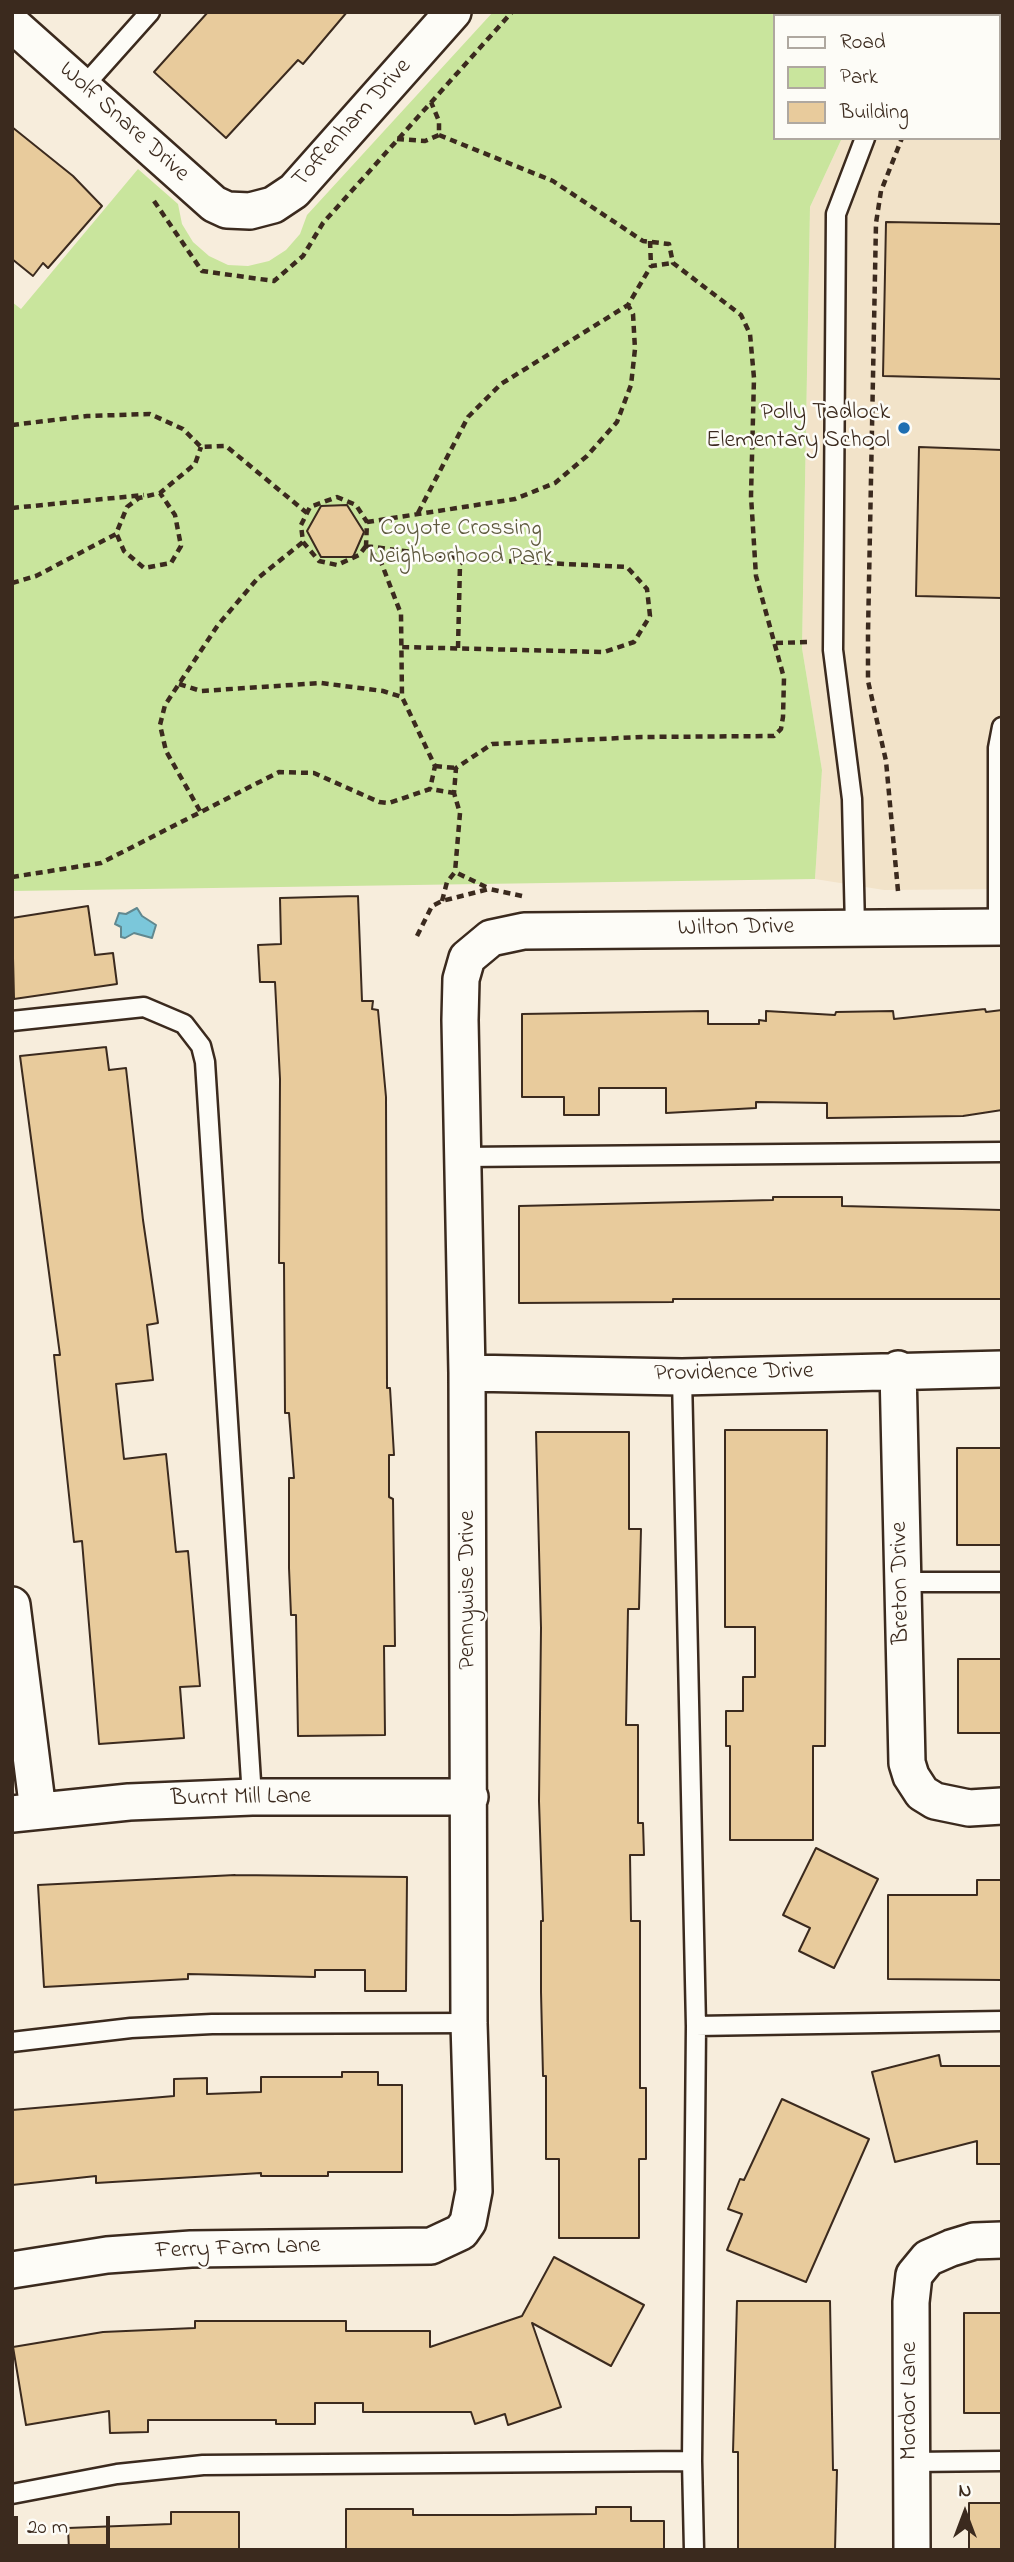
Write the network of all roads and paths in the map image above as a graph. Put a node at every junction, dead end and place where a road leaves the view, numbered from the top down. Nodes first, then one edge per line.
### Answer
1 (150, 12) edge
2 (453, 12) edge
3 (12, 24) edge
4 (83, 87) junction
5 (431, 102) dead end
6 (439, 135) junction
7 (397, 139) dead end
8 (863, 140) edge
9 (901, 140) edge
10 (239, 211) joint
11 (650, 241) junction
12 (673, 262) junction
13 (651, 266) junction
14 (628, 305) junction
15 (12, 425) edge
16 (201, 447) junction
17 (160, 494) junction
18 (12, 508) edge
19 (307, 513) junction
20 (418, 513) junction
21 (367, 522) junction
22 (116, 534) junction
23 (303, 542) junction
24 (366, 546) junction
25 (465, 559) junction
26 (12, 583) edge
27 (808, 642) dead end
28 (776, 643) junction
29 (401, 647) junction
30 (458, 648) junction
31 (179, 684) junction
32 (402, 697) junction
33 (1002, 727) edge
34 (435, 766) junction
35 (456, 768) junction
36 (430, 789) junction
37 (454, 793) junction
38 (200, 811) junction
39 (455, 872) junction
40 (12, 877) edge
41 (489, 889) dead end
42 (898, 891) dead end
43 (442, 901) dead end
44 (1000, 927) edge
45 (855, 928) junction
46 (474, 949) joint
47 (12, 1021) edge
48 (1002, 1152) edge
49 (463, 1157) junction
50 (898, 1369) junction
51 (1002, 1369) edge
52 (467, 1373) junction
53 (682, 1377) junction
54 (1002, 1582) edge
55 (902, 1583) junction
56 (12, 1605) edge
57 (251, 1797) junction
58 (470, 1797) junction
59 (1002, 1807) edge
60 (25, 1813) edge
61 (1002, 2021) edge
62 (469, 2023) junction
63 (696, 2026) junction
64 (12, 2042) edge
65 (461, 2232) joint
66 (1002, 2240) edge
67 (12, 2270) edge
68 (692, 2461) junction
69 (1002, 2461) edge
70 (912, 2462) junction
71 (12, 2494) edge
72 (694, 2550) edge
73 (912, 2550) edge

1 - 4 lane
2 - 10 street, Toffenham Drive
3 - 4 street, Wolf Snare Drive
4 - 10 street, Wolf Snare Drive
5 - 6 path
6 - 7 path
6 - 11 path
8 - 45 lane
9 - 42 path
11 - 12 path
11 - 13 path
12 - 13 path
12 - 28 path
13 - 14 path
14 - 20 path
14 - 20 path
15 - 16 path
16 - 17 path
16 - 19 path
17 - 18 path
17 - 22 path
17 - 22 path
19 - 21 path
19 - 23 path
20 - 21 path
21 - 24 path
22 - 26 path
23 - 24 path
23 - 31 path
24 - 25 path
24 - 29 path
25 - 30 path
25 - 30 path
27 - 28 path
28 - 35 path
29 - 30 path
29 - 32 path
31 - 32 path
31 - 38 path
32 - 34 path
33 - 44 lane
34 - 35 path
34 - 36 path
35 - 37 path
36 - 37 path
36 - 38 path
37 - 39 path
38 - 40 path
39 - 41 path
39 - 43 path
44 - 45 street, Wilton Drive
45 - 46 street, Wilton Drive
46 - 49 street, Pennywise Drive
47 - 57 lane
48 - 49 lane
49 - 52 street, Pennywise Drive
50 - 51 street, Providence Drive
50 - 53 street, Providence Drive
50 - 55 street, Breton Drive
52 - 53 street, Providence Drive
52 - 58 street, Pennywise Drive
53 - 63 lane
54 - 55 lane
55 - 59 street, Breton Drive
56 - 60 street
57 - 58 street, Burnt Mill Lane
57 - 60 street, Burnt Mill Lane
58 - 62 street, Pennywise Drive
61 - 63 lane
62 - 64 lane
62 - 65 street, Pennywise Drive
63 - 68 lane
65 - 67 street, Ferry Farm Lane
66 - 70 street, Mordor Lane
68 - 71 lane
68 - 72 lane
69 - 70 lane
70 - 73 street, Mordor Lane

